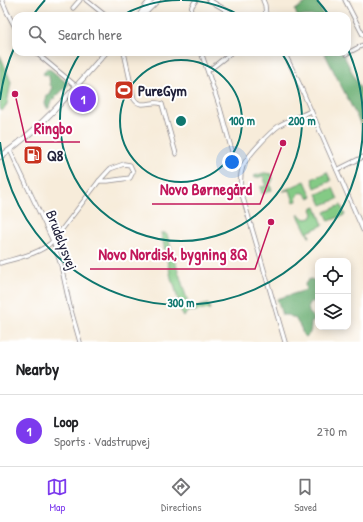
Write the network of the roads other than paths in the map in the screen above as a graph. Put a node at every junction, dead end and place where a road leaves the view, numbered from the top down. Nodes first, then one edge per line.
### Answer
1 (2, 0) edge
2 (80, 0) edge
3 (86, 0) edge
4 (151, 0) edge
5 (158, 0) edge
6 (196, 0) edge
7 (209, 0) edge
8 (263, 0) edge
9 (345, 0) edge
10 (73, 8) dead end
11 (101, 12) edge
12 (141, 12) edge
13 (145, 12) edge
14 (191, 12) edge
15 (229, 12) edge
16 (266, 12) edge
17 (12, 21) edge
18 (363, 36) edge
19 (363, 45) edge
20 (351, 51) edge
21 (39, 56) edge
22 (102, 56) edge
23 (125, 56) edge
24 (202, 56) edge
25 (227, 56) edge
26 (286, 56) edge
27 (208, 71) junction
28 (76, 86) junction
29 (311, 111) junction
30 (10, 150) junction
31 (176, 154) dead end
32 (0, 157) edge
33 (363, 157) edge
34 (235, 162) dead end
35 (337, 170) junction
36 (98, 181) junction
37 (363, 230) edge
38 (53, 241) junction
39 (0, 263) edge
40 (80, 342) edge
41 (285, 342) edge

1 - 17 street
2 - 10 street
3 - 11 street
4 - 12 street
5 - 13 street
6 - 14 street
7 - 15 street
8 - 16 street
9 - 18 street
19 - 20 street
21 - 28 street
22 - 28 street
23 - 31 street
24 - 27 street
25 - 27 street
26 - 29 street
27 - 34 street
28 - 30 street
29 - 35 street
29 - 41 street
30 - 32 street
30 - 38 street, Brudelysvej
33 - 35 street
35 - 37 street
36 - 36 street
36 - 38 street
38 - 39 street
38 - 40 street, Brudelysvej

